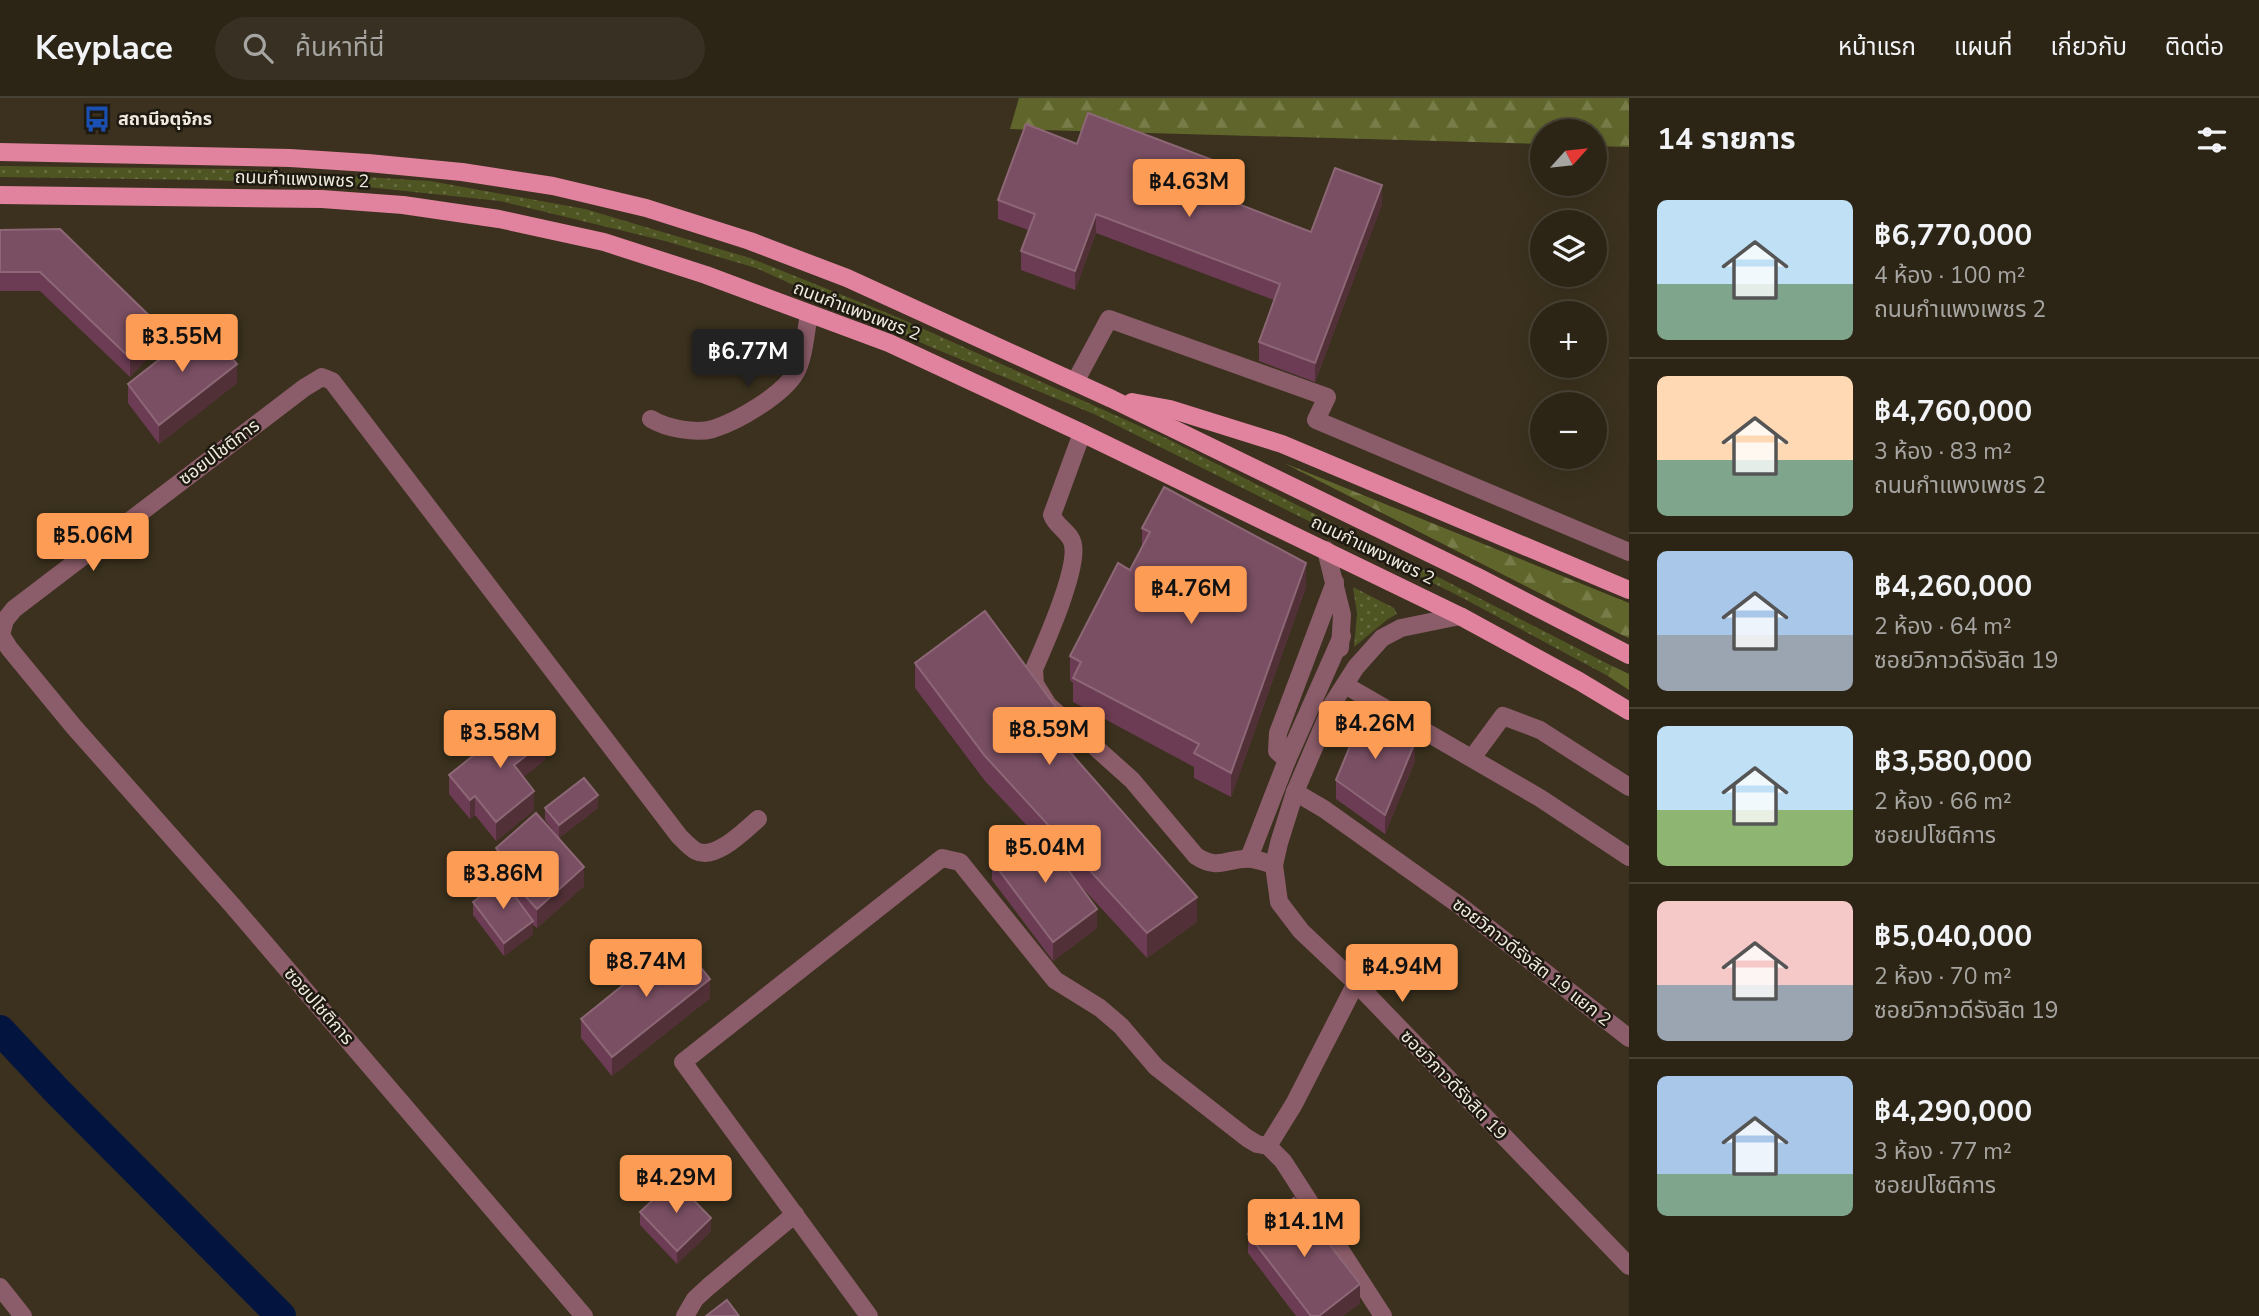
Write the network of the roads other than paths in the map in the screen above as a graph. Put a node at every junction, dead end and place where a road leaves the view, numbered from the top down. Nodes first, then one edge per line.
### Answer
1 (0, 152) edge
2 (0, 195) edge
3 (809, 314) junction
4 (1075, 382) junction
5 (1112, 399) junction
6 (651, 419) dead end
7 (1082, 433) junction
8 (1326, 550) junction
9 (1629, 552) edge
10 (1335, 582) junction
11 (1629, 590) edge
12 (1460, 616) junction
13 (1342, 636) junction
14 (4, 649) edge
15 (1629, 655) edge
16 (1345, 685) junction
17 (1333, 704) junction
18 (1629, 711) edge
19 (1472, 758) junction
20 (1287, 760) junction
21 (1629, 787) edge
22 (1295, 792) junction
23 (758, 820) dead end
24 (1629, 857) edge
25 (1249, 858) junction
26 (1274, 865) junction
27 (1356, 984) junction
28 (1629, 1038) edge
29 (1268, 1146) junction
30 (795, 1214) junction
31 (1629, 1266) edge
32 (0, 1287) edge
33 (23, 1316) edge
34 (584, 1316) edge
35 (685, 1316) edge
36 (869, 1316) edge
37 (1383, 1316) edge

1 - 4 main road, ถนนกำแพงเพชร 2
2 - 3 main road, ถนนกำแพงเพชร 2
3 - 6 street
3 - 7 main road, ถนนกำแพงเพชร 2
4 - 5 main road, ถนนกำแพงเพชร 2
4 - 9 street
5 - 11 main road
5 - 15 main road, ถนนกำแพงเพชร 2
7 - 8 main road, ถนนกำแพงเพชร 2
7 - 25 street
8 - 10 street, ซอยวิภาวดีรังสิต 19
8 - 12 main road, ถนนกำแพงเพชร 2
10 - 13 street, ซอยวิภาวดีรังสิต 19
10 - 20 street
12 - 16 street, ซอยวิภาวดีรังสิต 19
12 - 18 main road, ถนนกำแพงเพชร 2
13 - 17 street, ซอยวิภาวดีรังสิต 19
13 - 20 street
14 - 23 street, ซอยปโชติการ
14 - 34 street, ซอยปโชติการ
16 - 17 street, ซอยวิภาวดีรังสิต 19
16 - 19 street
17 - 22 street, ซอยวิภาวดีรังสิต 19
19 - 21 street
19 - 24 street
20 - 25 street
22 - 26 street, ซอยวิภาวดีรังสิต 19
22 - 28 street, ซอยวิภาวดีรังสิต 19 แยก 2
25 - 26 street
26 - 27 street, ซอยวิภาวดีรังสิต 19
27 - 29 street
27 - 31 street, ซอยวิภาวดีรังสิต 19
29 - 30 street
29 - 37 street
30 - 35 street
30 - 36 street
32 - 33 street

